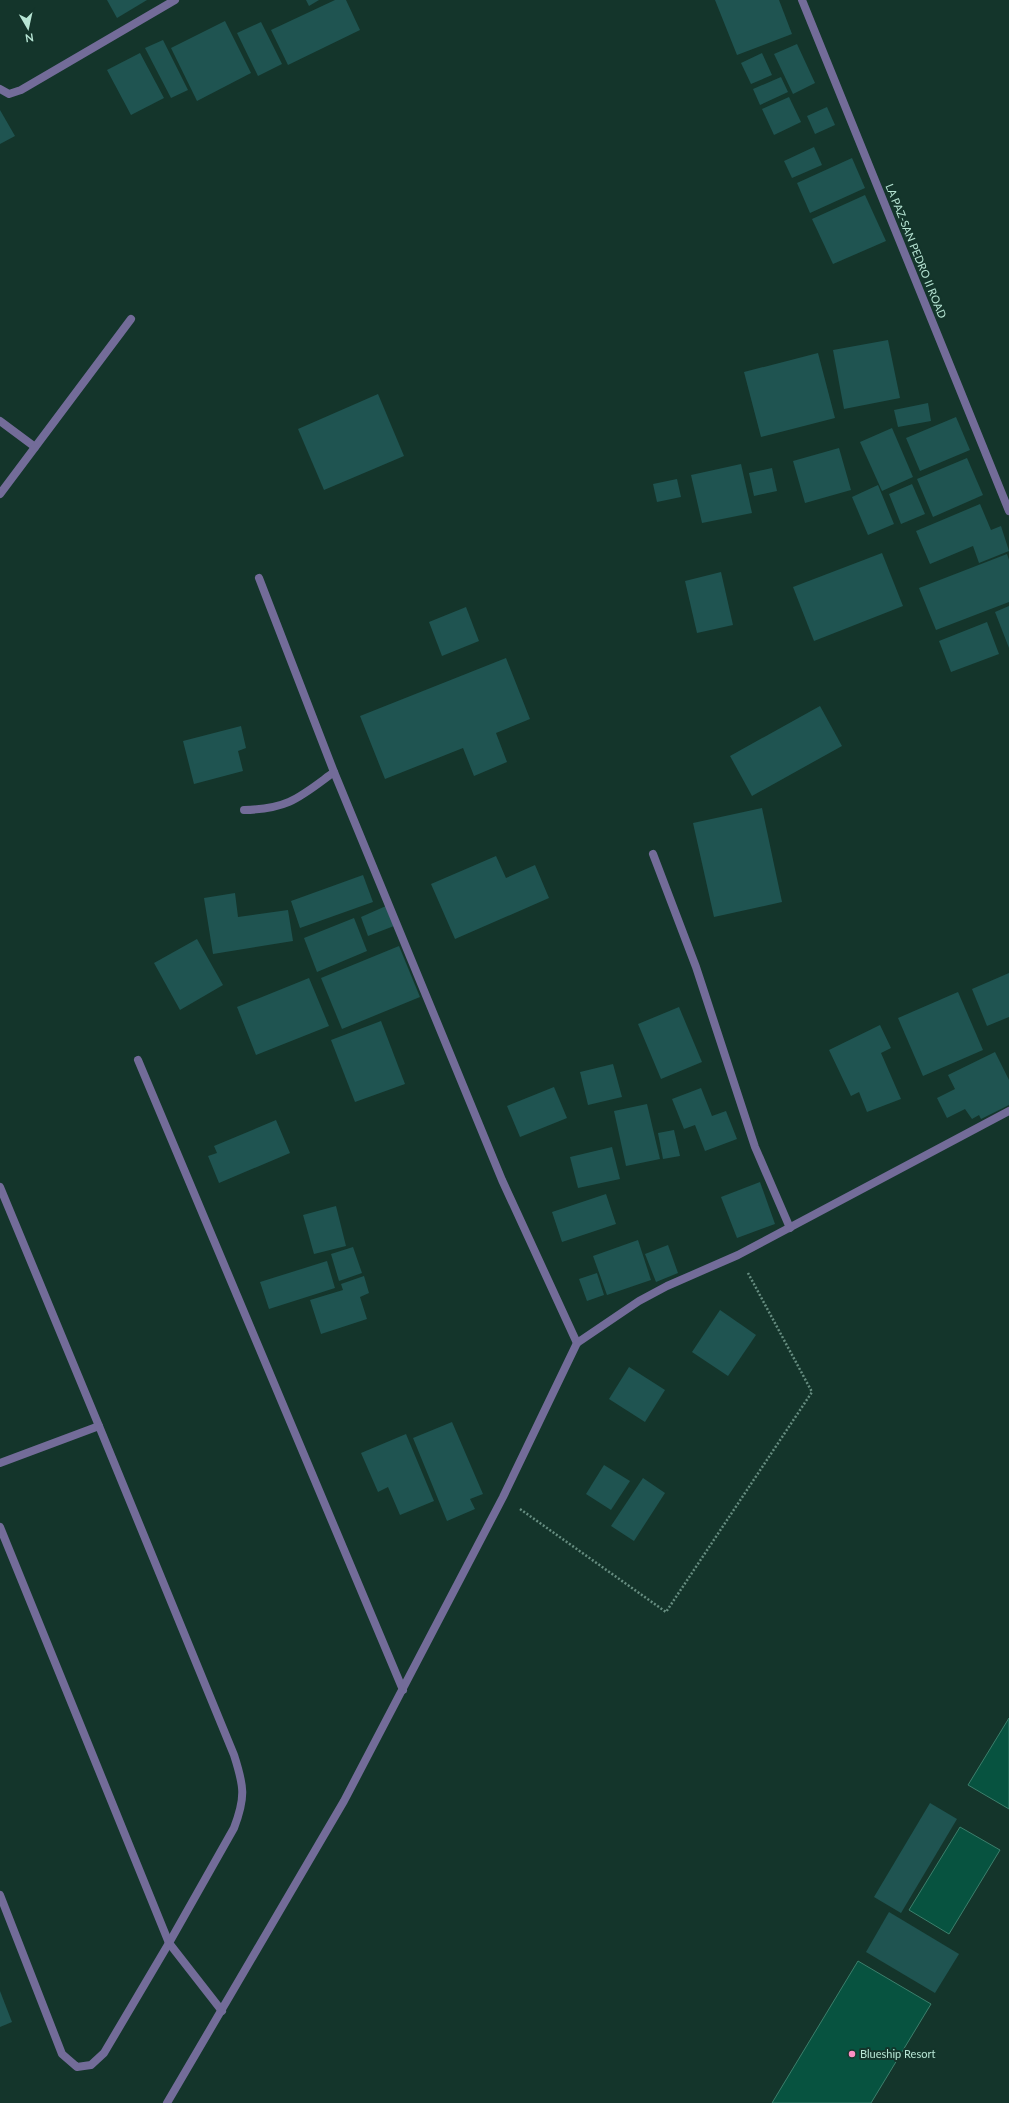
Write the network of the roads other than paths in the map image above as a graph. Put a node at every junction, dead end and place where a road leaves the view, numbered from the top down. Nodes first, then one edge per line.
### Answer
1 (175, 0) edge
2 (802, 0) edge
3 (0, 89) edge
4 (131, 320) dead end
5 (0, 421) edge
6 (35, 447) junction
7 (0, 494) edge
8 (1009, 511) edge
9 (259, 578) dead end
10 (334, 772) junction
11 (244, 810) dead end
12 (654, 854) dead end
13 (138, 1060) dead end
14 (1009, 1111) edge
15 (0, 1187) edge
16 (790, 1228) junction
17 (577, 1343) junction
18 (99, 1426) junction
19 (0, 1463) edge
20 (0, 1527) edge
21 (403, 1690) junction
22 (0, 1896) edge
23 (169, 1943) junction
24 (222, 2011) junction
25 (167, 2103) edge

1 - 3 street
2 - 8 street, LA PAZ-SAN PEDRO II ROAD
4 - 6 street
5 - 6 street
6 - 7 street
9 - 10 street
10 - 11 street
10 - 17 street
12 - 16 street
13 - 21 street
14 - 16 street
15 - 18 street
16 - 17 street
17 - 21 street
18 - 19 street
18 - 23 street
20 - 23 street
21 - 24 street
22 - 23 street
23 - 24 street
24 - 25 street

